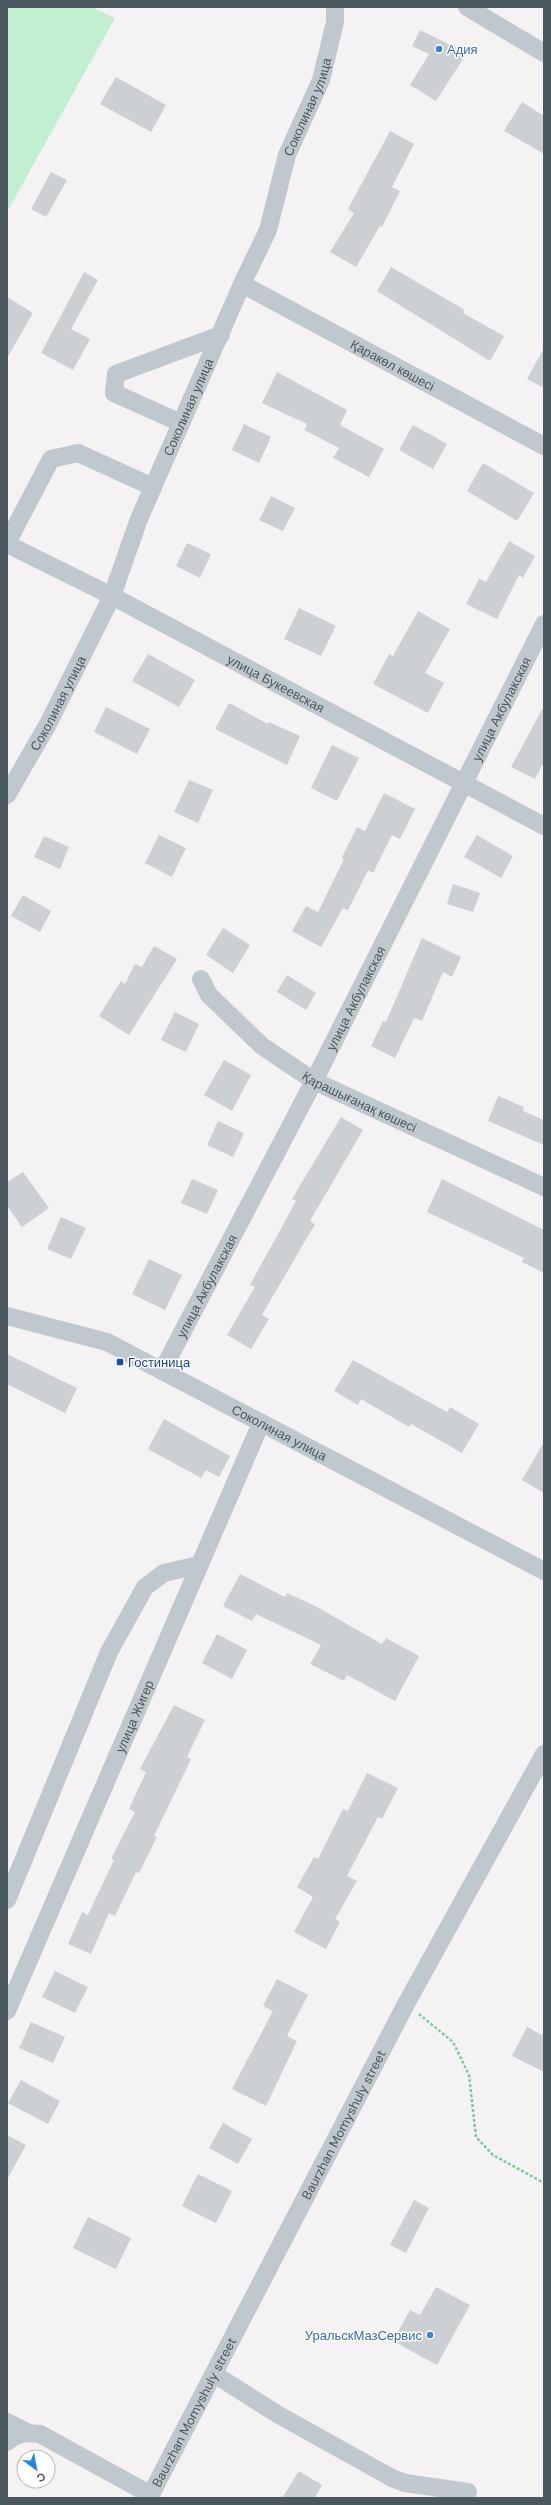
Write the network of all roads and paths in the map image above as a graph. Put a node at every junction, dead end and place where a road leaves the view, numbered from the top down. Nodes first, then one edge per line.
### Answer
1 (335, 7) edge
2 (467, 7) edge
3 (544, 53) edge
4 (242, 284) junction
5 (221, 335) junction
6 (181, 423) junction
7 (544, 446) edge
8 (153, 487) junction
9 (7, 544) edge
10 (112, 596) junction
11 (544, 624) edge
12 (466, 784) junction
13 (7, 795) edge
14 (544, 826) edge
15 (201, 979) dead end
16 (314, 1081) junction
17 (544, 1188) edge
18 (7, 1316) edge
19 (162, 1371) junction
20 (261, 1423) junction
21 (200, 1565) junction
22 (544, 1570) edge
23 (544, 1754) edge
24 (7, 1900) edge
25 (406, 2004) junction
26 (7, 2011) edge
27 (544, 2183) edge
28 (214, 2374) junction
29 (7, 2422) edge
30 (27, 2432) junction
31 (7, 2442) edge
32 (468, 2492) dead end
33 (150, 2496) edge

1 - 4 street, Соколиная улица
2 - 3 street
4 - 5 street, Соколиная улица
4 - 7 street, Қаракөл көшесі
5 - 6 street, Соколиная улица
5 - 6 street
6 - 8 street, Соколиная улица
8 - 9 street
8 - 10 street, Соколиная улица
9 - 10 street, улица Букеевская
10 - 12 street, улица Букеевская
10 - 13 street, Соколиная улица
11 - 12 street, улица Акбулакская
12 - 14 street, улица Букеевская
12 - 16 street, улица Акбулакская
15 - 16 street, Қарашығанақ көшесі
16 - 17 street, Қарашығанақ көшесі
16 - 19 street, улица Акбулакская
18 - 19 street, Соколиная улица
19 - 20 street, Соколиная улица
20 - 21 street, улица Жигер
20 - 22 street, Соколиная улица
21 - 24 street
21 - 26 street, улица Жигер
23 - 25 street, Baurzhan Momyshuly street
25 - 27 path
25 - 28 street, Baurzhan Momyshuly street
28 - 32 street
28 - 33 street, Baurzhan Momyshuly street
29 - 30 street
30 - 31 street
30 - 33 street

